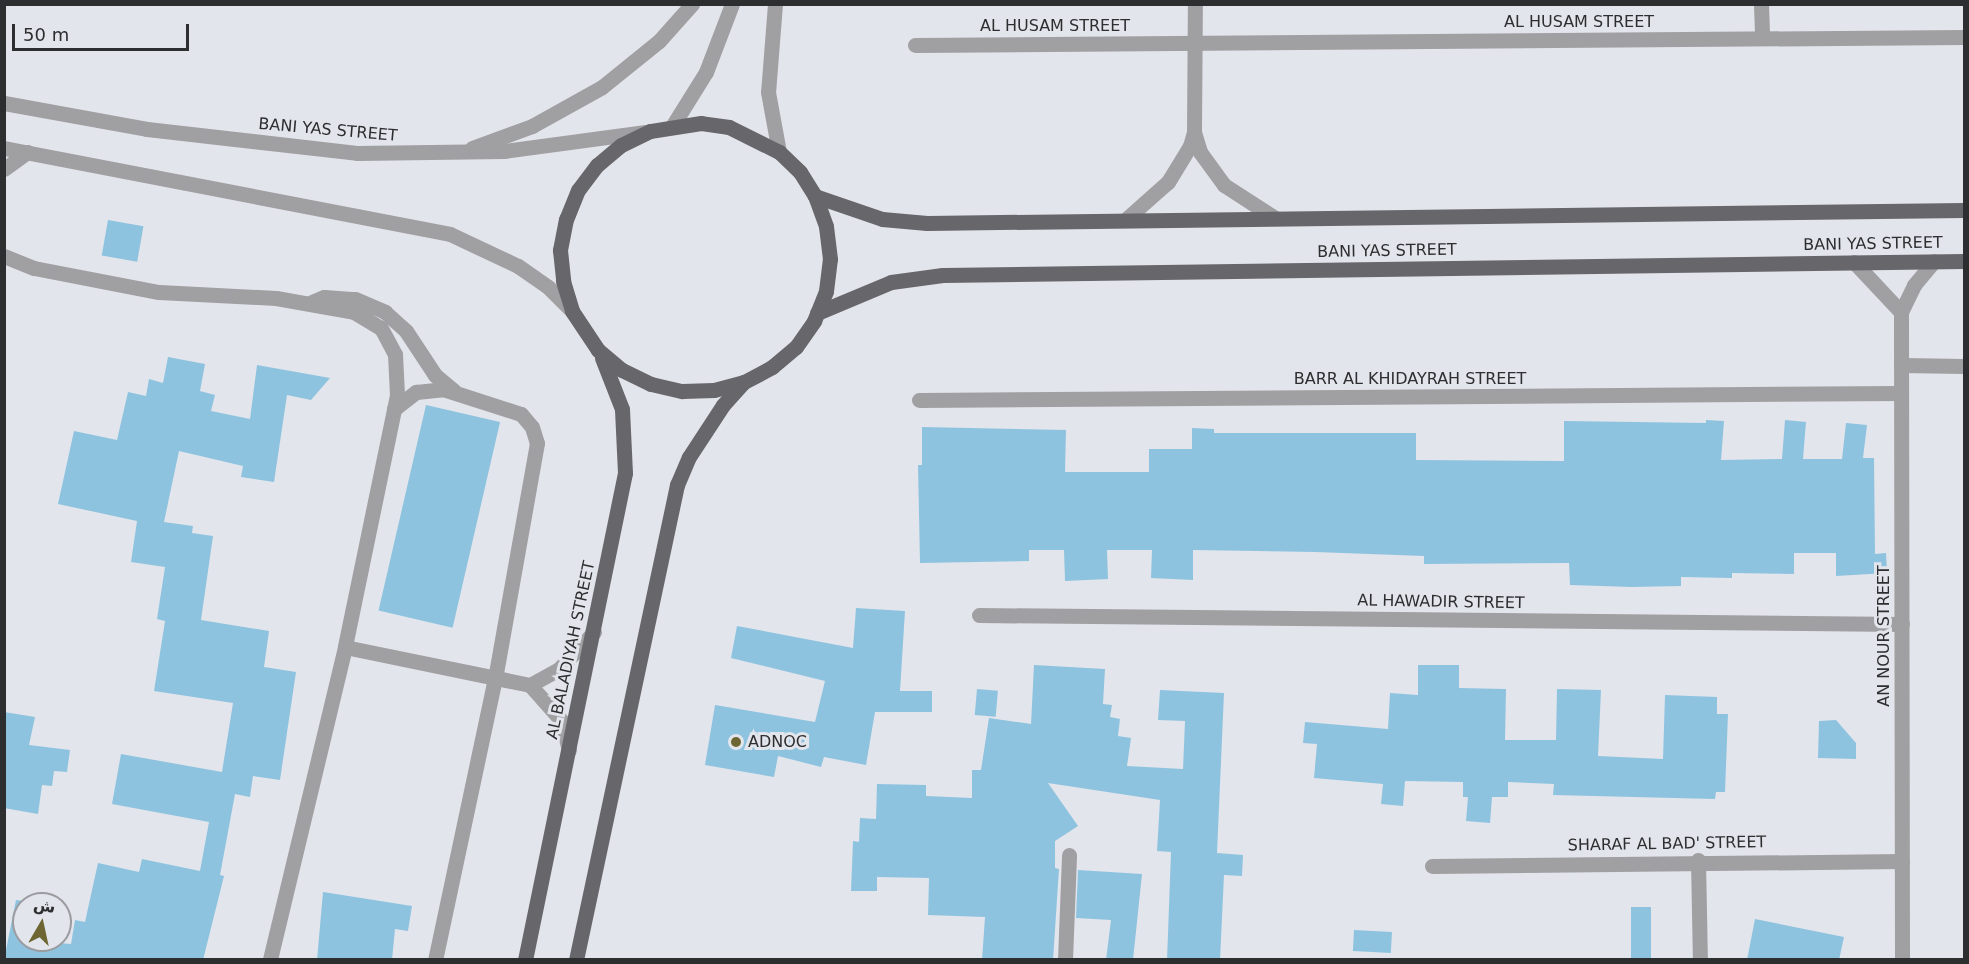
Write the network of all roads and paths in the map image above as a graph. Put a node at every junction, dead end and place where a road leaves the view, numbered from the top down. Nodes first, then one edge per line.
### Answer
1 (692, 4) edge
2 (732, 4) edge
3 (775, 4) edge
4 (1196, 4) edge
5 (1761, 4) edge
6 (1965, 37) edge
7 (1762, 39) junction
8 (1194, 43) junction
9 (915, 45) dead end
10 (4, 103) edge
11 (673, 125) junction
12 (650, 131) junction
13 (1194, 132) junction
14 (4, 148) edge
15 (27, 152) junction
16 (779, 152) junction
17 (455, 154) junction
18 (4, 169) edge
19 (815, 196) junction
20 (1965, 210) edge
21 (1275, 218) junction
22 (1125, 220) junction
23 (4, 256) edge
24 (1934, 261) junction
25 (1965, 261) edge
26 (1854, 262) junction
27 (309, 303) junction
28 (572, 311) junction
29 (1901, 312) junction
30 (817, 313) junction
31 (598, 350) junction
32 (1901, 365) junction
33 (1965, 366) edge
34 (744, 382) junction
35 (457, 393) junction
36 (1901, 393) junction
37 (919, 400) dead end
38 (394, 409) junction
39 (979, 615) dead end
40 (1902, 624) junction
41 (594, 632) junction
42 (345, 648) junction
43 (495, 678) junction
44 (530, 685) junction
45 (569, 750) junction
46 (1069, 855) dead end
47 (1698, 860) junction
48 (1902, 861) junction
49 (1432, 866) dead end
50 (270, 960) edge
51 (435, 960) edge
52 (525, 960) edge
53 (576, 960) edge
54 (1065, 960) edge
55 (1700, 960) edge
56 (1902, 960) edge

1 - 17 street
2 - 11 street
3 - 16 street
4 - 8 street
5 - 7 street
6 - 7 street, AL HUSAM STREET
7 - 8 street, AL HUSAM STREET
8 - 9 street, AL HUSAM STREET
8 - 13 street
10 - 17 street, BANI YAS STREET
11 - 12 main road
11 - 16 main road
12 - 17 street, BANI YAS STREET
12 - 28 main road
13 - 21 street
13 - 22 street
14 - 15 street
15 - 18 street
15 - 28 street
16 - 19 main road
19 - 22 main road, BANI YAS STREET
19 - 30 main road
20 - 21 main road, BANI YAS STREET
21 - 22 main road, BANI YAS STREET
23 - 27 street
24 - 25 main road, BANI YAS STREET
24 - 26 main road, BANI YAS STREET
24 - 29 street, AN NOUR STREET
26 - 29 street
26 - 30 main road, BANI YAS STREET
27 - 35 street
27 - 38 street
28 - 31 main road
29 - 32 street, AN NOUR STREET
30 - 34 main road
31 - 34 main road
31 - 41 main road, AL BALADIYAH STREET
32 - 33 street
32 - 36 street, AN NOUR STREET
34 - 53 main road
35 - 38 street
35 - 43 street
36 - 37 street, BARR AL KHIDAYRAH STREET
36 - 40 street, AN NOUR STREET
38 - 42 street
39 - 40 street, AL HAWADIR STREET
40 - 48 street, AN NOUR STREET
41 - 44 street
41 - 45 main road, AL BALADIYAH STREET
42 - 43 street
42 - 50 street
43 - 44 street
43 - 51 street
44 - 45 street
45 - 52 main road, AL BALADIYAH STREET
46 - 54 street
47 - 48 street, SHARAF AL BAD' STREET
47 - 49 street, SHARAF AL BAD' STREET
47 - 55 street
48 - 56 street, AN NOUR STREET

